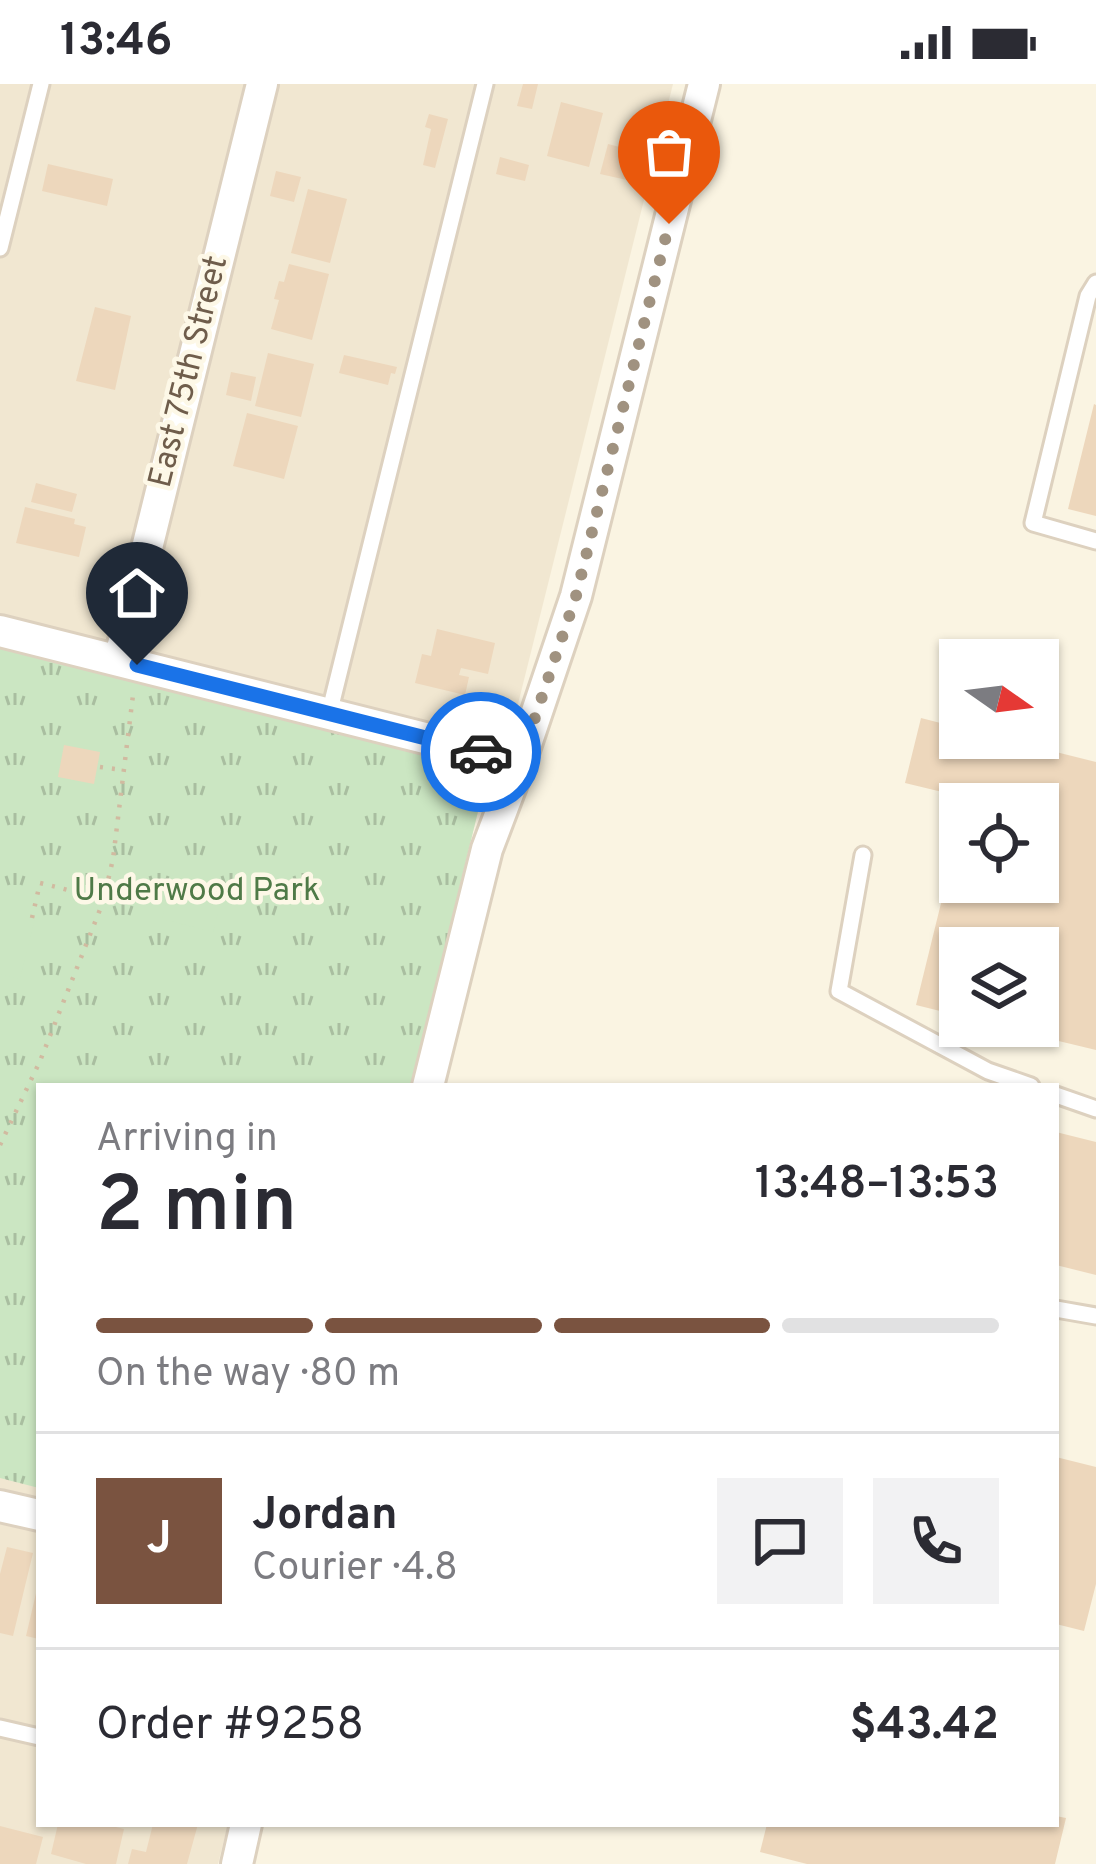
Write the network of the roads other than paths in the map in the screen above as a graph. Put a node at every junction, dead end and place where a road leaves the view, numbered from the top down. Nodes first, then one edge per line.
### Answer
1 (40, 84) edge
2 (262, 84) edge
3 (485, 84) edge
4 (704, 84) edge
5 (0, 248) edge
6 (1096, 283) edge
7 (1096, 541) edge
8 (0, 631) edge
9 (128, 663) junction
10 (329, 714) junction
11 (520, 762) junction
12 (863, 855) dead end
13 (429, 1083) edge
14 (1022, 1083) edge
15 (1059, 1096) edge
16 (1096, 1109) edge
17 (1059, 1310) edge
18 (1096, 1316) edge
19 (0, 1506) edge
20 (36, 1514) edge
21 (0, 1728) edge
22 (36, 1736) edge
23 (245, 1827) edge
24 (237, 1864) edge

1 - 5 lane
2 - 9 street, East 75th Street
3 - 10 lane
4 - 11 street
6 - 7 lane
8 - 9 street
9 - 10 street
10 - 11 street
11 - 13 street
12 - 14 lane
15 - 16 lane
17 - 18 lane
19 - 20 street
21 - 22 lane
23 - 24 street

